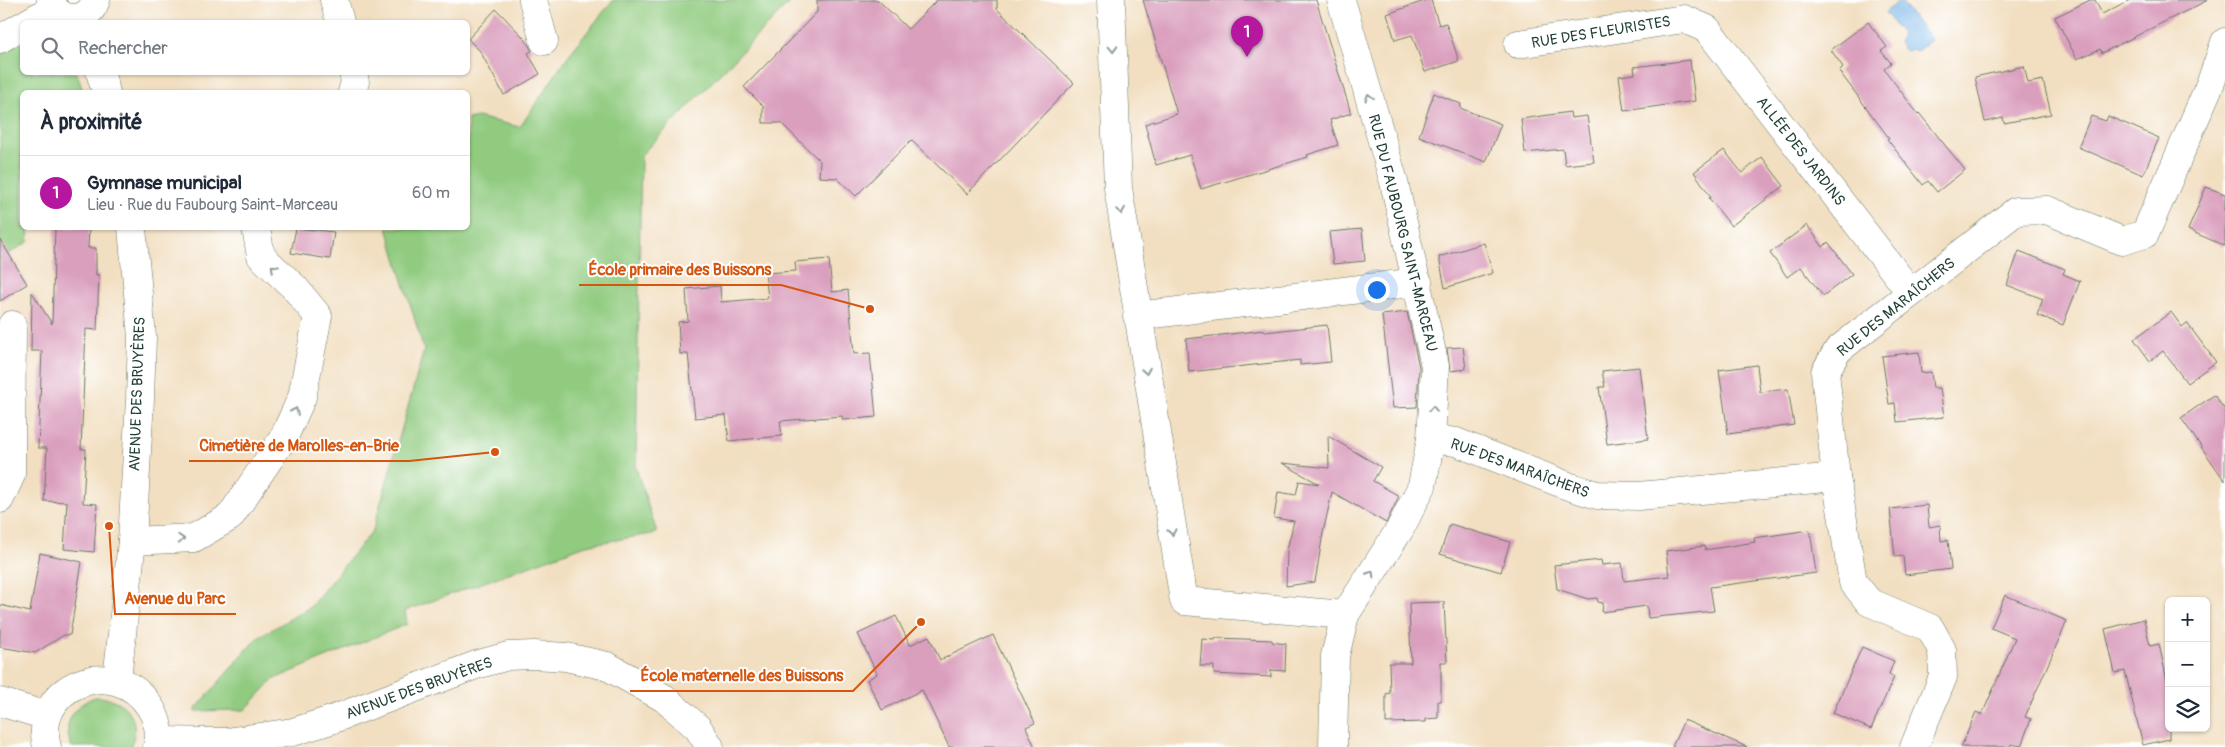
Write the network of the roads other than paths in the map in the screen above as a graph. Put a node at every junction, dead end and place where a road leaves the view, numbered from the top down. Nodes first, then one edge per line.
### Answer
1 (334, 0) edge
2 (533, 0) edge
3 (1111, 0) edge
4 (1341, 0) edge
5 (53, 4) edge
6 (88, 13) edge
7 (1684, 19) joint
8 (32, 20) edge
9 (339, 20) edge
10 (20, 27) edge
11 (0, 39) edge
12 (544, 41) dead end
13 (2225, 42) edge
14 (1518, 44) dead end
15 (101, 75) edge
16 (354, 75) edge
17 (105, 90) edge
18 (353, 90) edge
19 (132, 230) edge
20 (256, 230) edge
21 (1418, 282) junction
22 (1911, 293) junction
23 (1137, 316) junction
24 (12, 325) dead end
25 (1431, 439) junction
26 (1836, 477) junction
27 (0, 499) edge
28 (132, 541) junction
29 (1345, 615) junction
30 (117, 680) junction
31 (0, 702) edge
32 (47, 716) junction
33 (158, 744) edge
34 (47, 747) edge
35 (710, 747) edge
36 (1333, 747) edge
37 (1914, 747) edge

1 - 9 street
2 - 12 street
3 -> 23 street
21 -> 4 street, RUE DU FAUBOURG SAINT-MARCEAU
5 - 6 street
5 - 8 street
7 - 14 street, RUE DES FLEURISTES
7 - 22 street, ALLÉE DES JARDINS
10 - 11 street
13 - 22 street, RUE DES MARAÎCHERS
15 - 17 street
16 - 18 street
19 - 28 street, AVENUE DES BRUYÈRES
28 -> 20 street
21 - 23 street
25 -> 21 street, RUE DU FAUBOURG SAINT-MARCEAU
22 - 26 street, RUE DES MARAÎCHERS
23 -> 29 street
24 - 27 street
25 - 26 street, RUE DES MARAÎCHERS
29 -> 25 street, RUE DU FAUBOURG SAINT-MARCEAU
26 - 37 street
28 - 30 street, AVENUE DES BRUYÈRES
29 - 36 street, RUE DU FAUBOURG SAINT-MARCEAU
30 - 32 street
30 - 33 street
31 - 32 street
32 - 34 street
33 - 35 street, AVENUE DES BRUYÈRES

